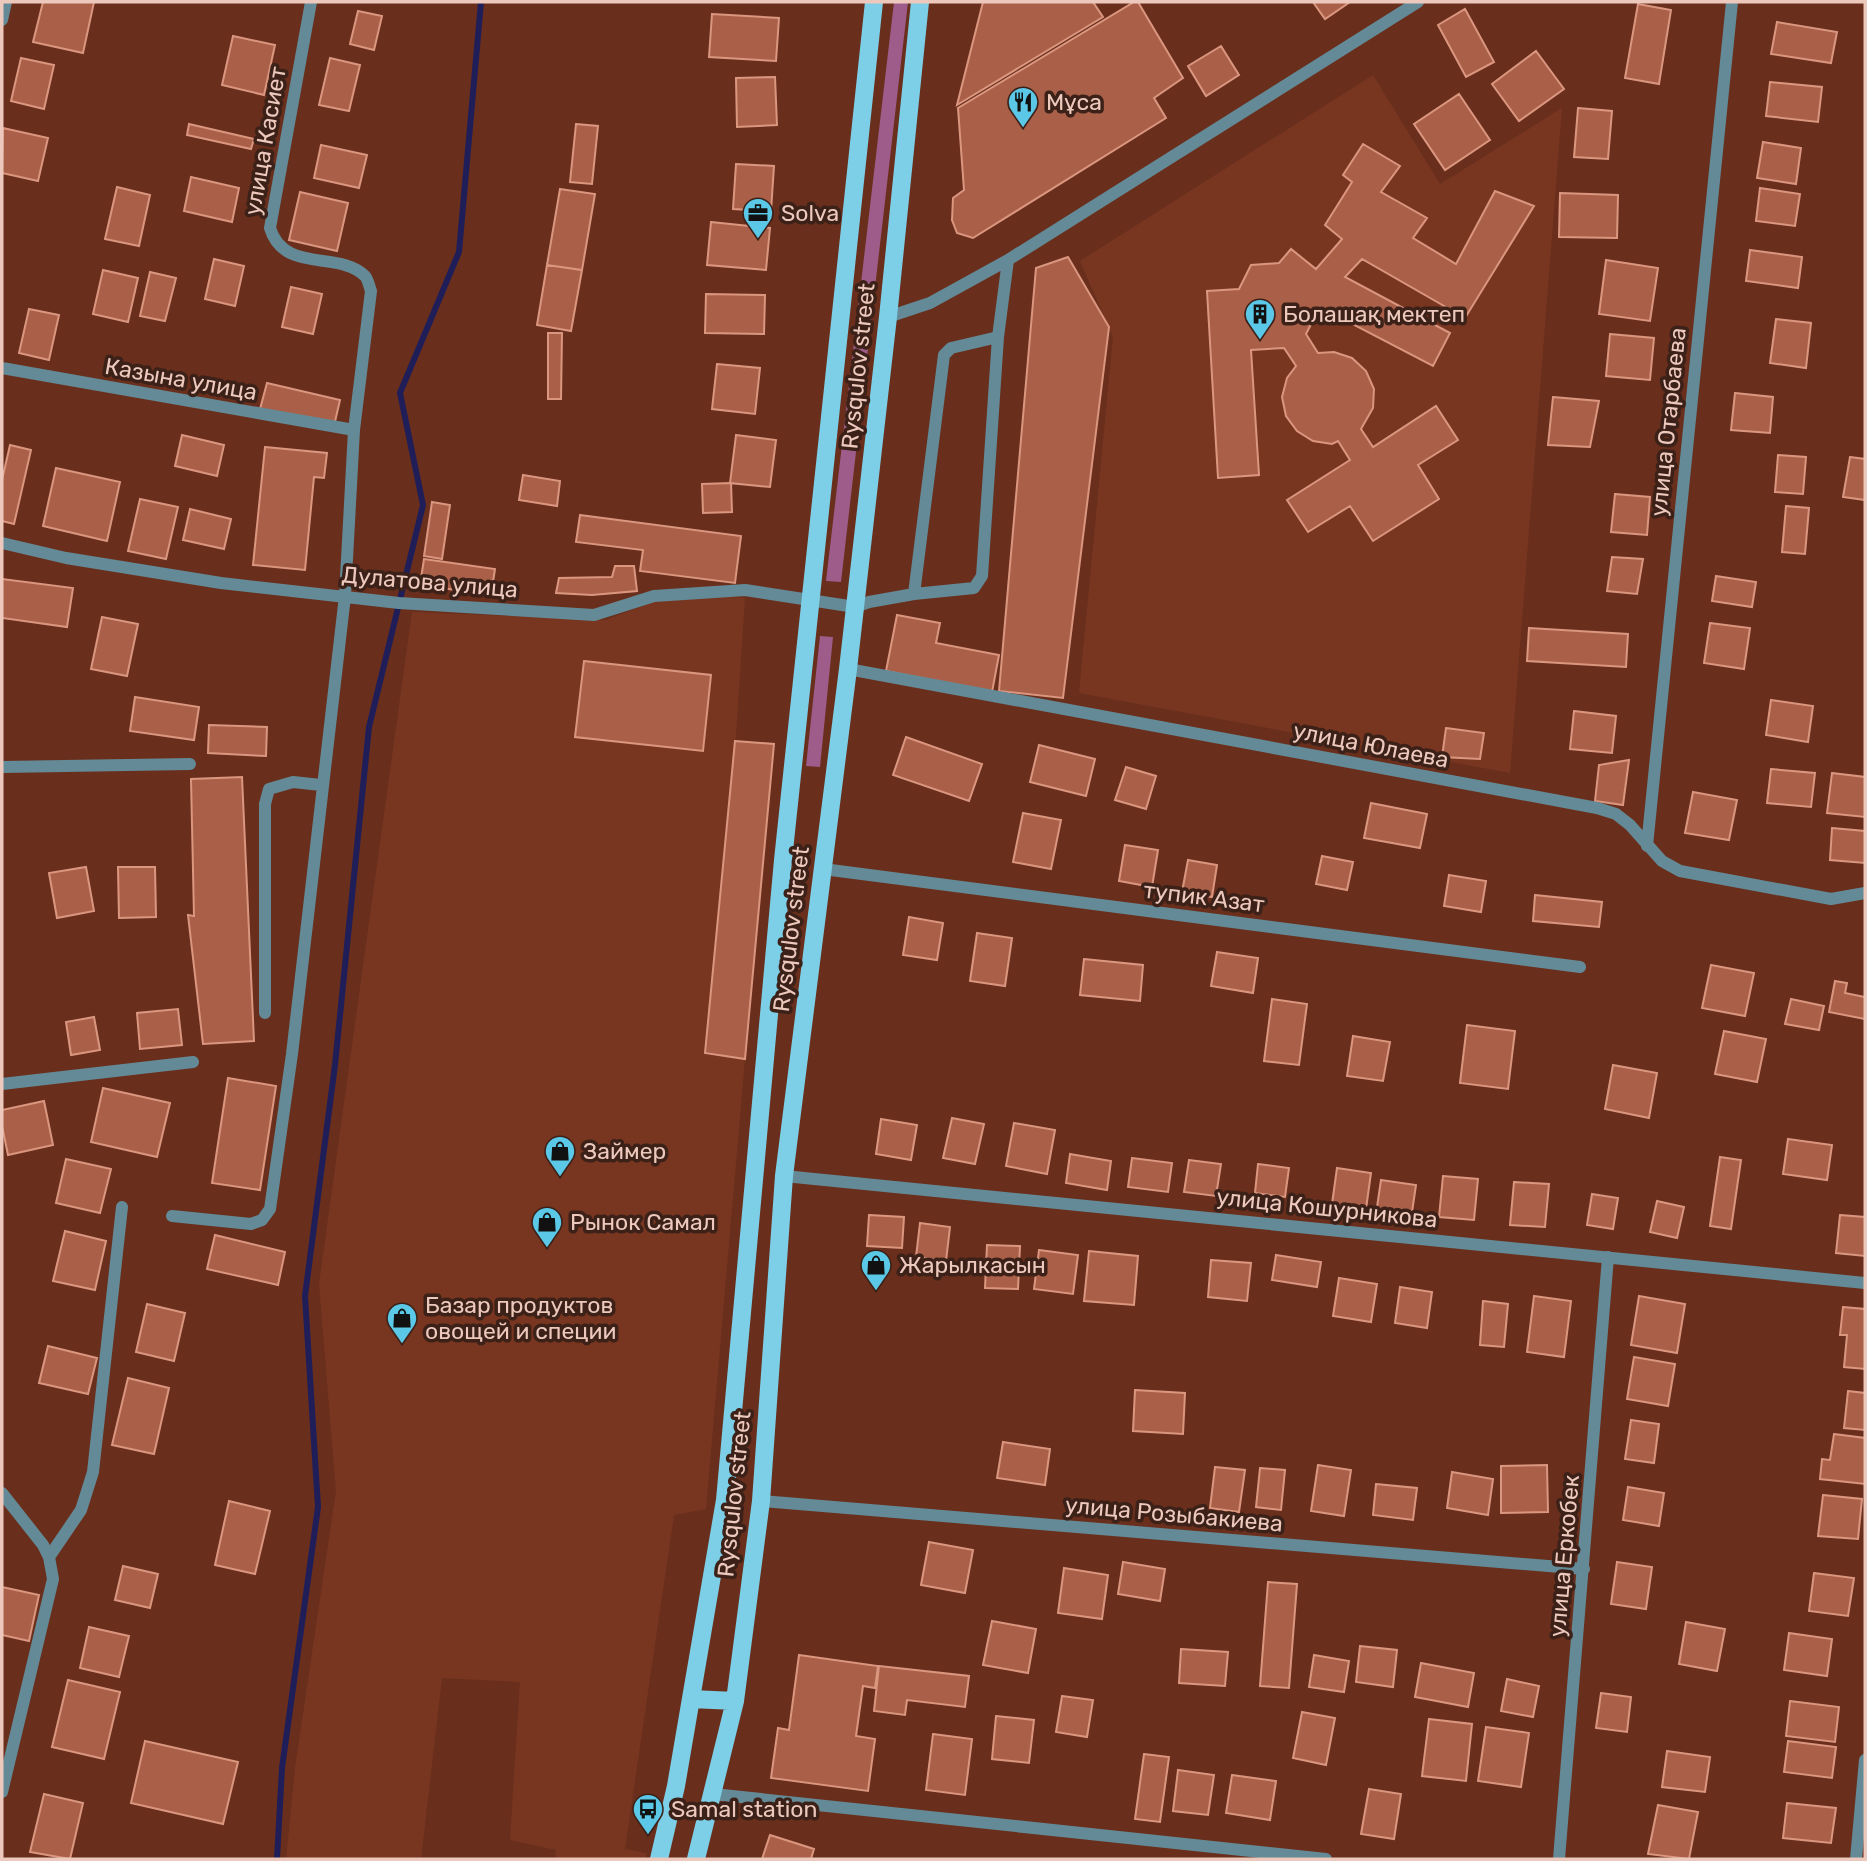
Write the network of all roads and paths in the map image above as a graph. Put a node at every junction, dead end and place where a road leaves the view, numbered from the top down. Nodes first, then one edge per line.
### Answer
1 (6, 2) edge
2 (311, 2) edge
3 (874, 2) edge
4 (920, 2) edge
5 (1418, 2) edge
6 (1731, 2) edge
7 (2, 20) edge
8 (1008, 260) junction
9 (888, 317) junction
10 (998, 338) junction
11 (2, 368) edge
12 (354, 430) junction
13 (2, 543) edge
14 (914, 594) junction
15 (345, 596) junction
16 (810, 600) junction
17 (855, 607) junction
18 (848, 669) junction
19 (190, 764) dead end
20 (2, 767) edge
21 (321, 785) junction
22 (1647, 846) junction
23 (823, 869) junction
24 (1865, 893) edge
25 (1580, 967) dead end
26 (265, 1013) dead end
27 (193, 1062) dead end
28 (2, 1084) edge
29 (784, 1176) junction
30 (122, 1207) dead end
31 (172, 1216) dead end
32 (1608, 1257) junction
33 (1865, 1283) edge
34 (2, 1493) edge
35 (761, 1501) junction
36 (49, 1557) junction
37 (1584, 1569) junction
38 (691, 1699) junction
39 (735, 1701) junction
40 (1865, 1760) edge
41 (2, 1792) edge
42 (713, 1794) junction
43 (659, 1859) edge
44 (696, 1859) edge
45 (1326, 1859) edge
46 (1559, 1859) edge
47 (1856, 1859) edge

1 - 7 street
2 - 12 street, улица Касиет
3 - 16 main road, Rysqulov street
4 - 9 main road, Rysqulov street
5 - 8 street
6 - 22 street, улица Отарбаева
8 - 9 street
8 - 10 street
9 - 17 main road, Rysqulov street
10 - 14 street
10 - 14 street
11 - 12 street, Казына улица
12 - 15 street
13 - 15 street, Дулатова улица
14 - 17 street
15 - 16 street, Дулатова улица
15 - 21 street
16 - 17 street, Дулатова улица
16 - 38 main road, Rysqulov street
17 - 18 main road, Rysqulov street
18 - 22 street, улица Юлаева
18 - 23 main road, Rysqulov street
19 - 20 street
21 - 26 street
21 - 31 street
22 - 24 street, улица Юлаева
23 - 25 street, тупик Азат
23 - 29 main road, Rysqulov street
27 - 28 street
29 - 32 street, улица Кошурникова
29 - 35 main road, Rysqulov street
30 - 36 street
32 - 33 street, улица Кошурникова
32 - 37 street, улица Еркобек
34 - 36 street
35 - 37 street, улица Розыбакиева
35 - 39 main road, Rysqulov street
36 - 41 street
37 - 46 street, улица Еркобек
38 - 39 main road
38 - 43 main road, Rysqulov street
39 - 42 main road, Rysqulov street
40 - 47 street
42 - 44 main road, Rysqulov street
42 - 45 street

